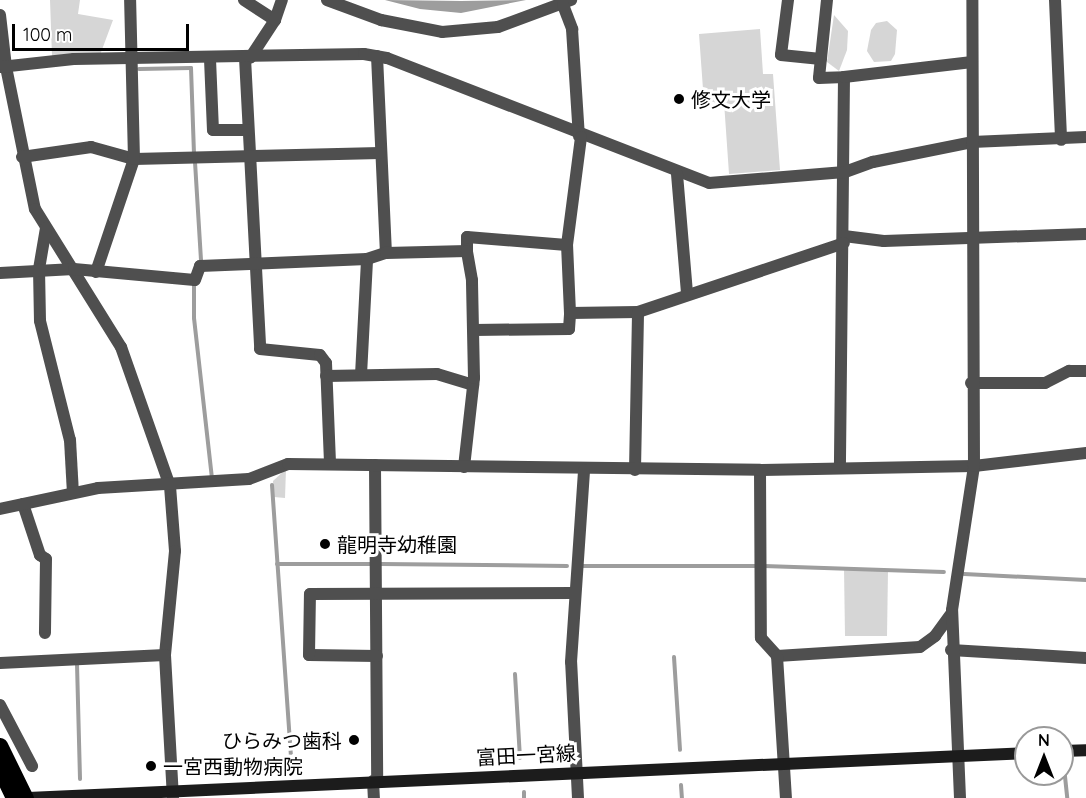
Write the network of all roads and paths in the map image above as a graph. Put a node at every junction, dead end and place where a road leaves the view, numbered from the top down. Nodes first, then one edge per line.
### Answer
1 (130, 0) edge
2 (244, 0) edge
3 (282, 0) edge
4 (327, 0) edge
5 (788, 0) edge
6 (827, 0) edge
7 (972, 0) edge
8 (1055, 0) edge
9 (567, 3) edge
10 (0, 15) edge
11 (275, 20) junction
12 (377, 56) junction
13 (247, 58) junction
14 (210, 59) junction
15 (821, 59) junction
16 (129, 60) junction
17 (972, 62) junction
18 (3, 67) edge
19 (844, 76) junction
20 (248, 129) junction
21 (580, 136) junction
22 (1086, 137) edge
23 (1060, 140) junction
24 (972, 142) junction
25 (380, 153) junction
26 (250, 156) junction
27 (22, 157) junction
28 (134, 159) junction
29 (845, 172) junction
30 (677, 174) junction
31 (46, 228) junction
32 (1086, 234) edge
33 (970, 238) junction
34 (844, 239) junction
35 (567, 245) junction
36 (467, 251) junction
37 (386, 253) junction
38 (367, 259) junction
39 (256, 265) junction
40 (39, 269) junction
41 (74, 269) junction
42 (96, 272) junction
43 (0, 273) edge
44 (687, 293) junction
45 (638, 312) junction
46 (570, 313) junction
47 (474, 330) junction
48 (1086, 371) edge
49 (361, 375) junction
50 (326, 376) junction
51 (971, 384) junction
52 (473, 385) junction
53 (1086, 453) edge
54 (330, 465) junction
55 (375, 465) junction
56 (974, 466) junction
57 (464, 467) junction
58 (840, 468) junction
59 (584, 470) junction
60 (635, 470) junction
61 (760, 470) junction
62 (170, 486) junction
63 (74, 493) junction
64 (23, 504) junction
65 (0, 509) edge
66 (573, 593) junction
67 (376, 594) junction
68 (952, 610) junction
69 (45, 633) dead end
70 (951, 650) junction
71 (165, 655) junction
72 (377, 656) junction
73 (777, 656) junction
74 (1086, 658) edge
75 (0, 663) edge
76 (0, 705) edge
77 (0, 745) edge
78 (1014, 754) edge
79 (957, 756) junction
80 (784, 762) junction
81 (32, 766) dead end
82 (0, 767) edge
83 (576, 772) junction
84 (375, 781) junction
85 (173, 794) edge
86 (15, 798) edge
87 (27, 798) edge
88 (374, 798) edge
89 (578, 798) edge
90 (786, 798) edge
91 (960, 798) edge

1 - 16 street
2 - 11 street
3 - 11 street
4 - 9 street
5 - 15 street
6 - 15 street
7 - 17 street
8 - 23 street
9 - 21 street
10 - 18 street
11 - 13 street
12 - 13 street
12 - 21 street
12 - 25 street
13 - 14 street
13 - 20 street
14 - 16 street
14 - 20 street
15 - 19 street
16 - 18 street
16 - 28 street
17 - 19 street
17 - 24 street
18 - 27 street
19 - 29 street
20 - 26 street
21 - 30 street
21 - 35 street
22 - 23 street
23 - 24 street
24 - 29 street
24 - 33 street
25 - 26 street
25 - 37 street
26 - 28 street
26 - 39 street
27 - 28 street
27 - 31 street
28 - 42 street
29 - 30 street
29 - 34 street
30 - 44 street
31 - 40 street
31 - 41 street
32 - 33 street
33 - 34 street
33 - 51 street
34 - 44 street
34 - 58 street
35 - 36 street
35 - 46 street
36 - 37 street
36 - 47 street
37 - 38 street
38 - 39 street
38 - 49 street
39 - 42 street
39 - 50 street
40 - 41 street
40 - 43 street
40 - 63 street
41 - 42 street
41 - 62 street
44 - 45 street
45 - 46 street
45 - 60 street
46 - 47 street
47 - 52 street
48 - 51 street
49 - 50 street
49 - 52 street
50 - 54 street
51 - 56 street
52 - 57 street
53 - 56 street
54 - 55 street
54 - 62 street
55 - 57 street
55 - 67 street
56 - 58 street
56 - 68 street
57 - 59 street
58 - 61 street
59 - 60 street
59 - 66 street
60 - 61 street
61 - 73 street
62 - 63 street
62 - 71 street
63 - 64 street
64 - 65 street
64 - 69 street
66 - 67 street
66 - 83 street
67 - 72 street
67 - 72 street
68 - 70 street
68 - 73 street
70 - 74 street
70 - 79 street
71 - 75 street
71 - 85 street
72 - 84 street
73 - 80 street
76 - 81 street
77 - 87 main road
78 - 79 main road, 富田一宮線
79 - 80 main road, 富田一宮線
79 - 91 street
80 - 83 main road, 富田一宮線
80 - 90 street
82 - 86 highway
83 - 84 main road, 富田一宮線
83 - 89 street
84 - 85 main road, 富田一宮線
84 - 88 street
85 - 87 main road, 富田一宮線

